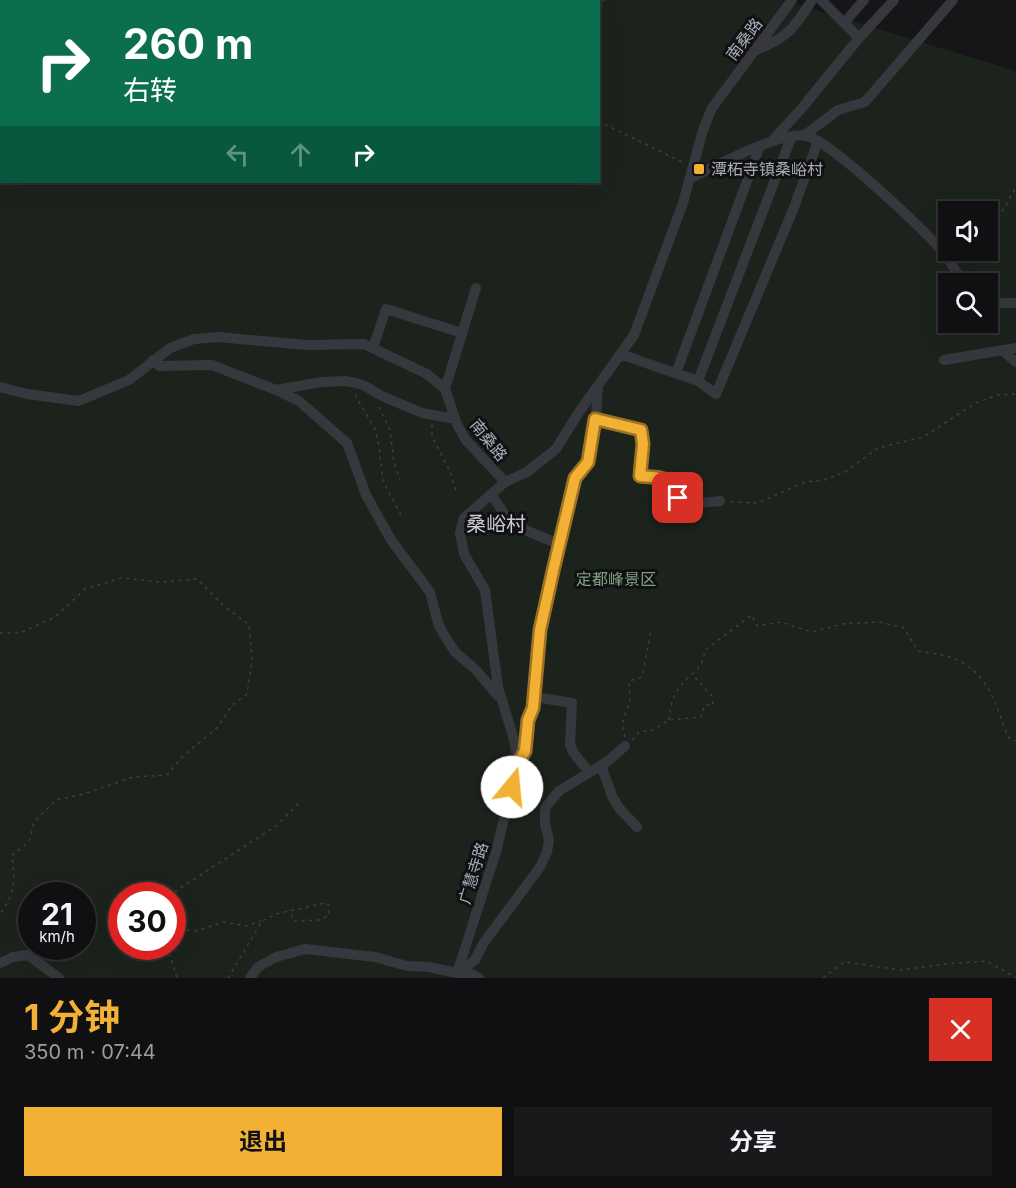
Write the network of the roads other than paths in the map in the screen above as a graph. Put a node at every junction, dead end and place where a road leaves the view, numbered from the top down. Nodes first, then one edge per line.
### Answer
1 (792, 0) edge
2 (812, 0) edge
3 (821, 0) edge
4 (864, 0) edge
5 (894, 0) edge
6 (953, 0) edge
7 (844, 23) junction
8 (859, 38) junction
9 (754, 51) junction
10 (805, 135) junction
11 (791, 138) junction
12 (772, 141) junction
13 (818, 141) junction
14 (760, 146) junction
15 (692, 173) junction
16 (958, 273) edge
17 (476, 288) dead end
18 (998, 302) edge
19 (1016, 303) edge
20 (462, 333) junction
21 (373, 348) junction
22 (1016, 348) edge
23 (1002, 350) junction
24 (620, 354) junction
25 (153, 360) junction
26 (944, 360) dead end
27 (1016, 362) edge
28 (676, 373) junction
29 (698, 381) junction
30 (598, 385) junction
31 (0, 387) edge
32 (445, 388) junction
33 (276, 390) junction
34 (455, 419) junction
35 (595, 419) junction
36 (505, 482) junction
37 (491, 494) junction
38 (720, 501) road end
39 (559, 544) junction
40 (535, 696) junction
41 (503, 704) junction
42 (625, 746) dead end
43 (517, 765) junction
44 (601, 765) junction
45 (589, 772) junction
46 (637, 827) dead end
47 (0, 963) edge
48 (427, 973) edge
49 (457, 973) junction
50 (59, 978) edge
51 (249, 978) edge
52 (479, 978) edge

1 - 9 street, 南桑路
2 - 9 street
3 - 7 street
4 - 7 street
5 - 8 street
6 - 10 street
7 - 8 street
8 - 12 street
9 - 15 street, 南桑路
10 - 11 street
10 - 13 street
11 - 12 street
11 - 29 street
12 - 14 street
13 - 16 street
13 - 29 street
14 - 15 street
14 - 28 street
15 - 24 street, 南桑路
17 - 20 street
18 - 19 street
20 - 21 street
20 - 32 street
21 - 25 street
21 - 32 street
22 - 23 street
23 - 26 street
23 - 27 street
24 - 28 street
24 - 30 street, 南桑路
25 - 31 street
25 - 33 street
28 - 29 street
30 - 35 street
30 - 36 street, 南桑路
32 - 34 street, 南桑路
33 - 34 street
33 - 41 street
34 - 36 street, 南桑路
35 - 38 street
35 - 39 street
36 - 37 street, 广慧寺路
37 - 39 street
37 - 41 street, 广慧寺路
39 - 40 street
40 - 43 street
40 - 45 street
41 - 43 street, 广慧寺路
42 - 44 street
43 - 49 street, 广慧寺路
44 - 45 street
44 - 46 street
45 - 49 street
47 - 50 street
48 - 49 street
48 - 51 street
49 - 52 street

